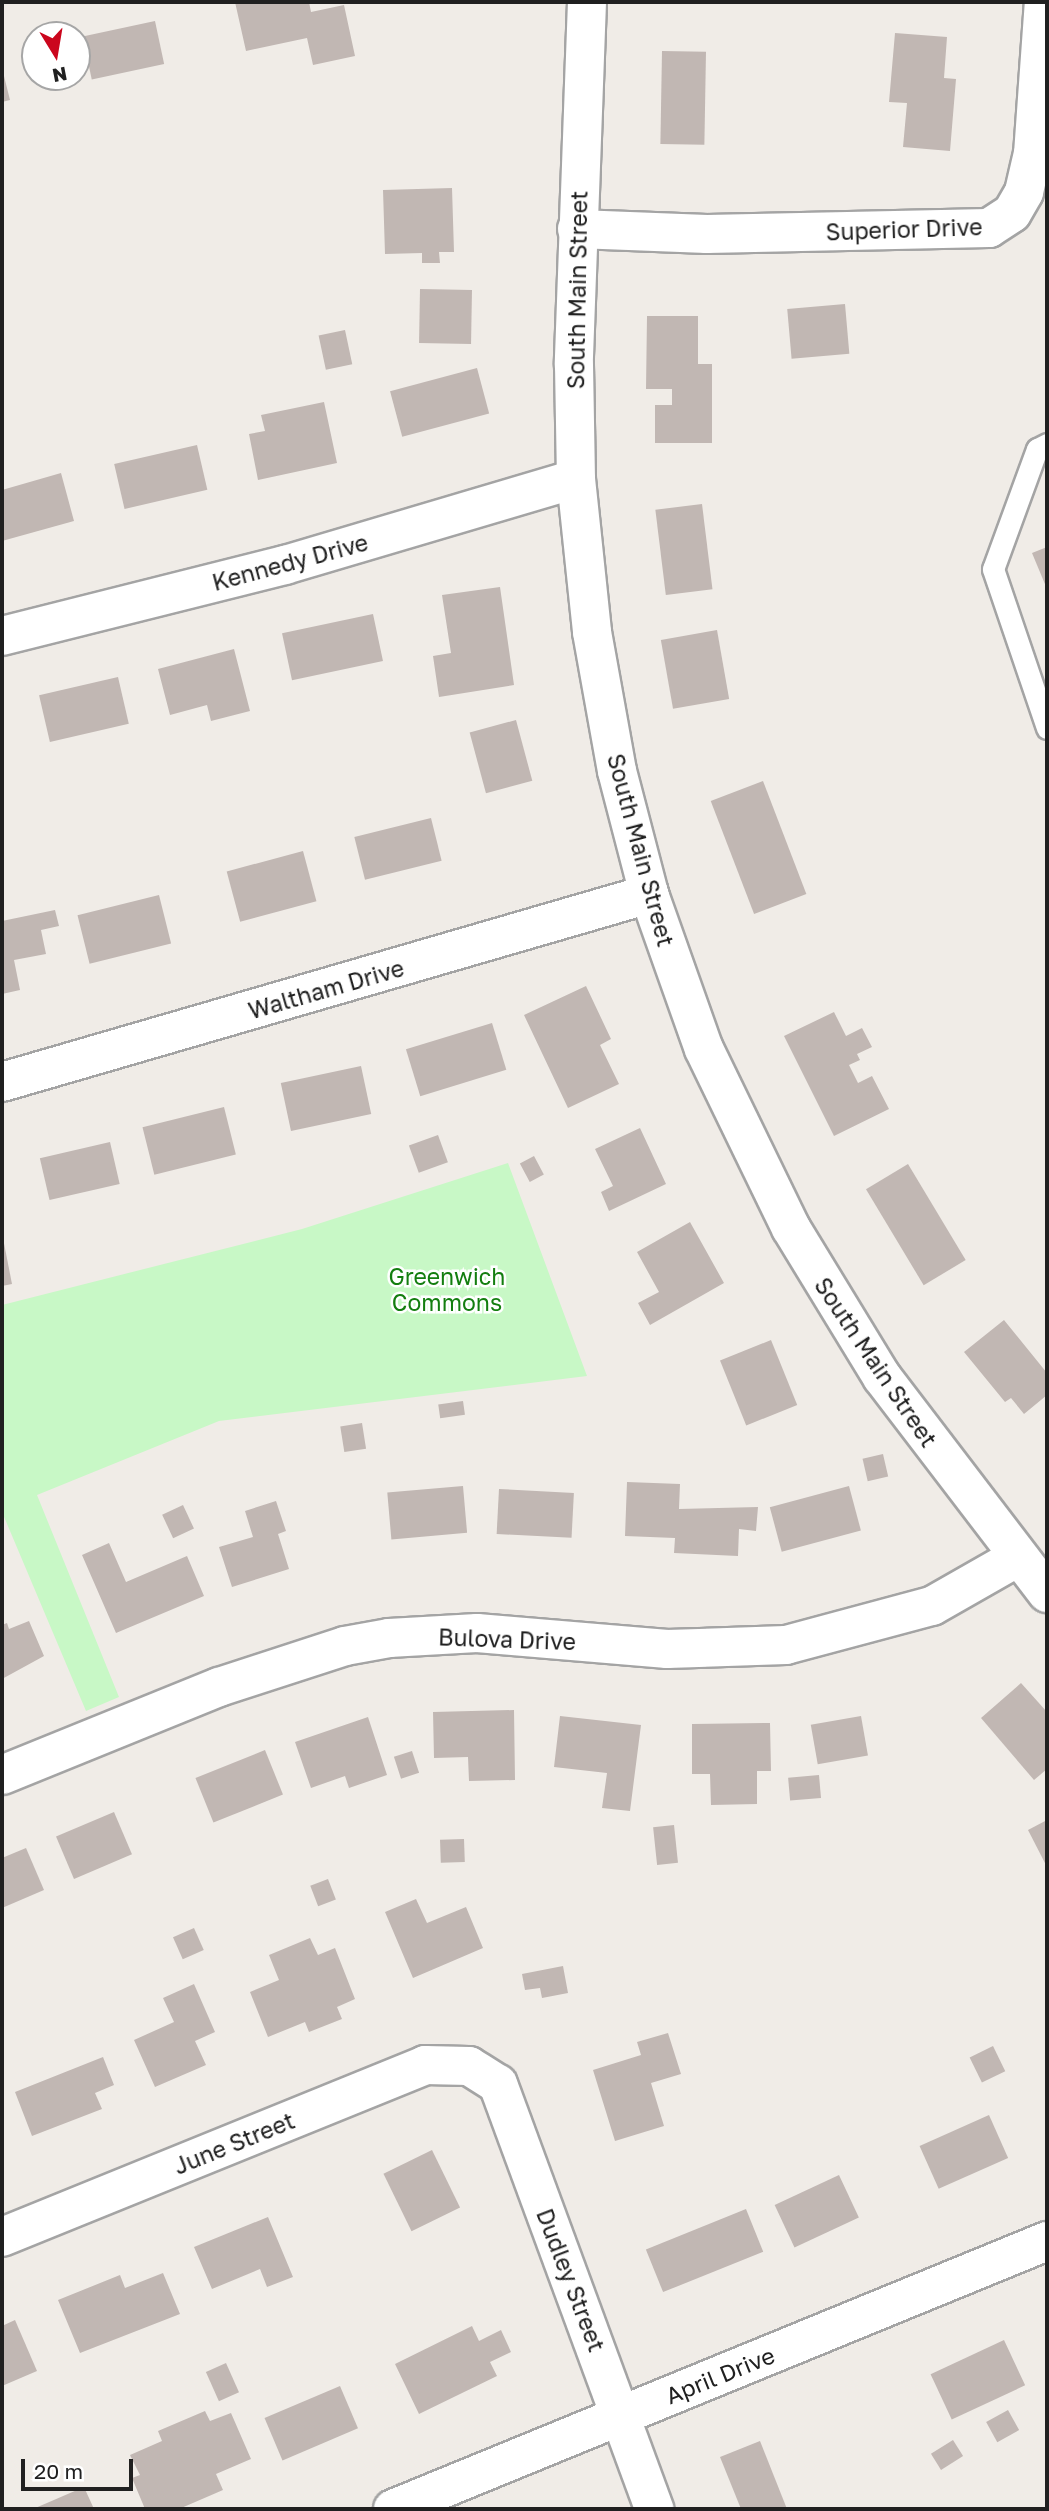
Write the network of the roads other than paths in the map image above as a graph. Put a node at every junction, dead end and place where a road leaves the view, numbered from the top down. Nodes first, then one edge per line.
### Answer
1 (587, 2) edge
2 (1044, 2) edge
3 (577, 229) junction
4 (1047, 444) edge
5 (576, 479) junction
6 (2, 636) edge
7 (1047, 728) edge
8 (649, 894) junction
9 (2, 1082) edge
10 (1018, 1557) junction
11 (1047, 1593) edge
12 (2, 1775) edge
13 (469, 2066) joint
14 (2, 2237) edge
15 (1047, 2241) edge
16 (621, 2414) junction
17 (393, 2509) edge
18 (654, 2509) edge

1 - 3 street, South Main Street
2 - 3 street, Superior Drive
3 - 5 street, South Main Street
4 - 7 lane
5 - 6 street, Kennedy Drive
5 - 8 street, South Main Street
8 - 9 street, Waltham Drive
8 - 10 street, South Main Street
10 - 11 street, South Main Street
10 - 12 street, Bulova Drive
13 - 14 street, June Street
13 - 16 street, Dudley Street
15 - 16 street, April Drive
16 - 17 street, April Drive
16 - 18 street, Dudley Street

